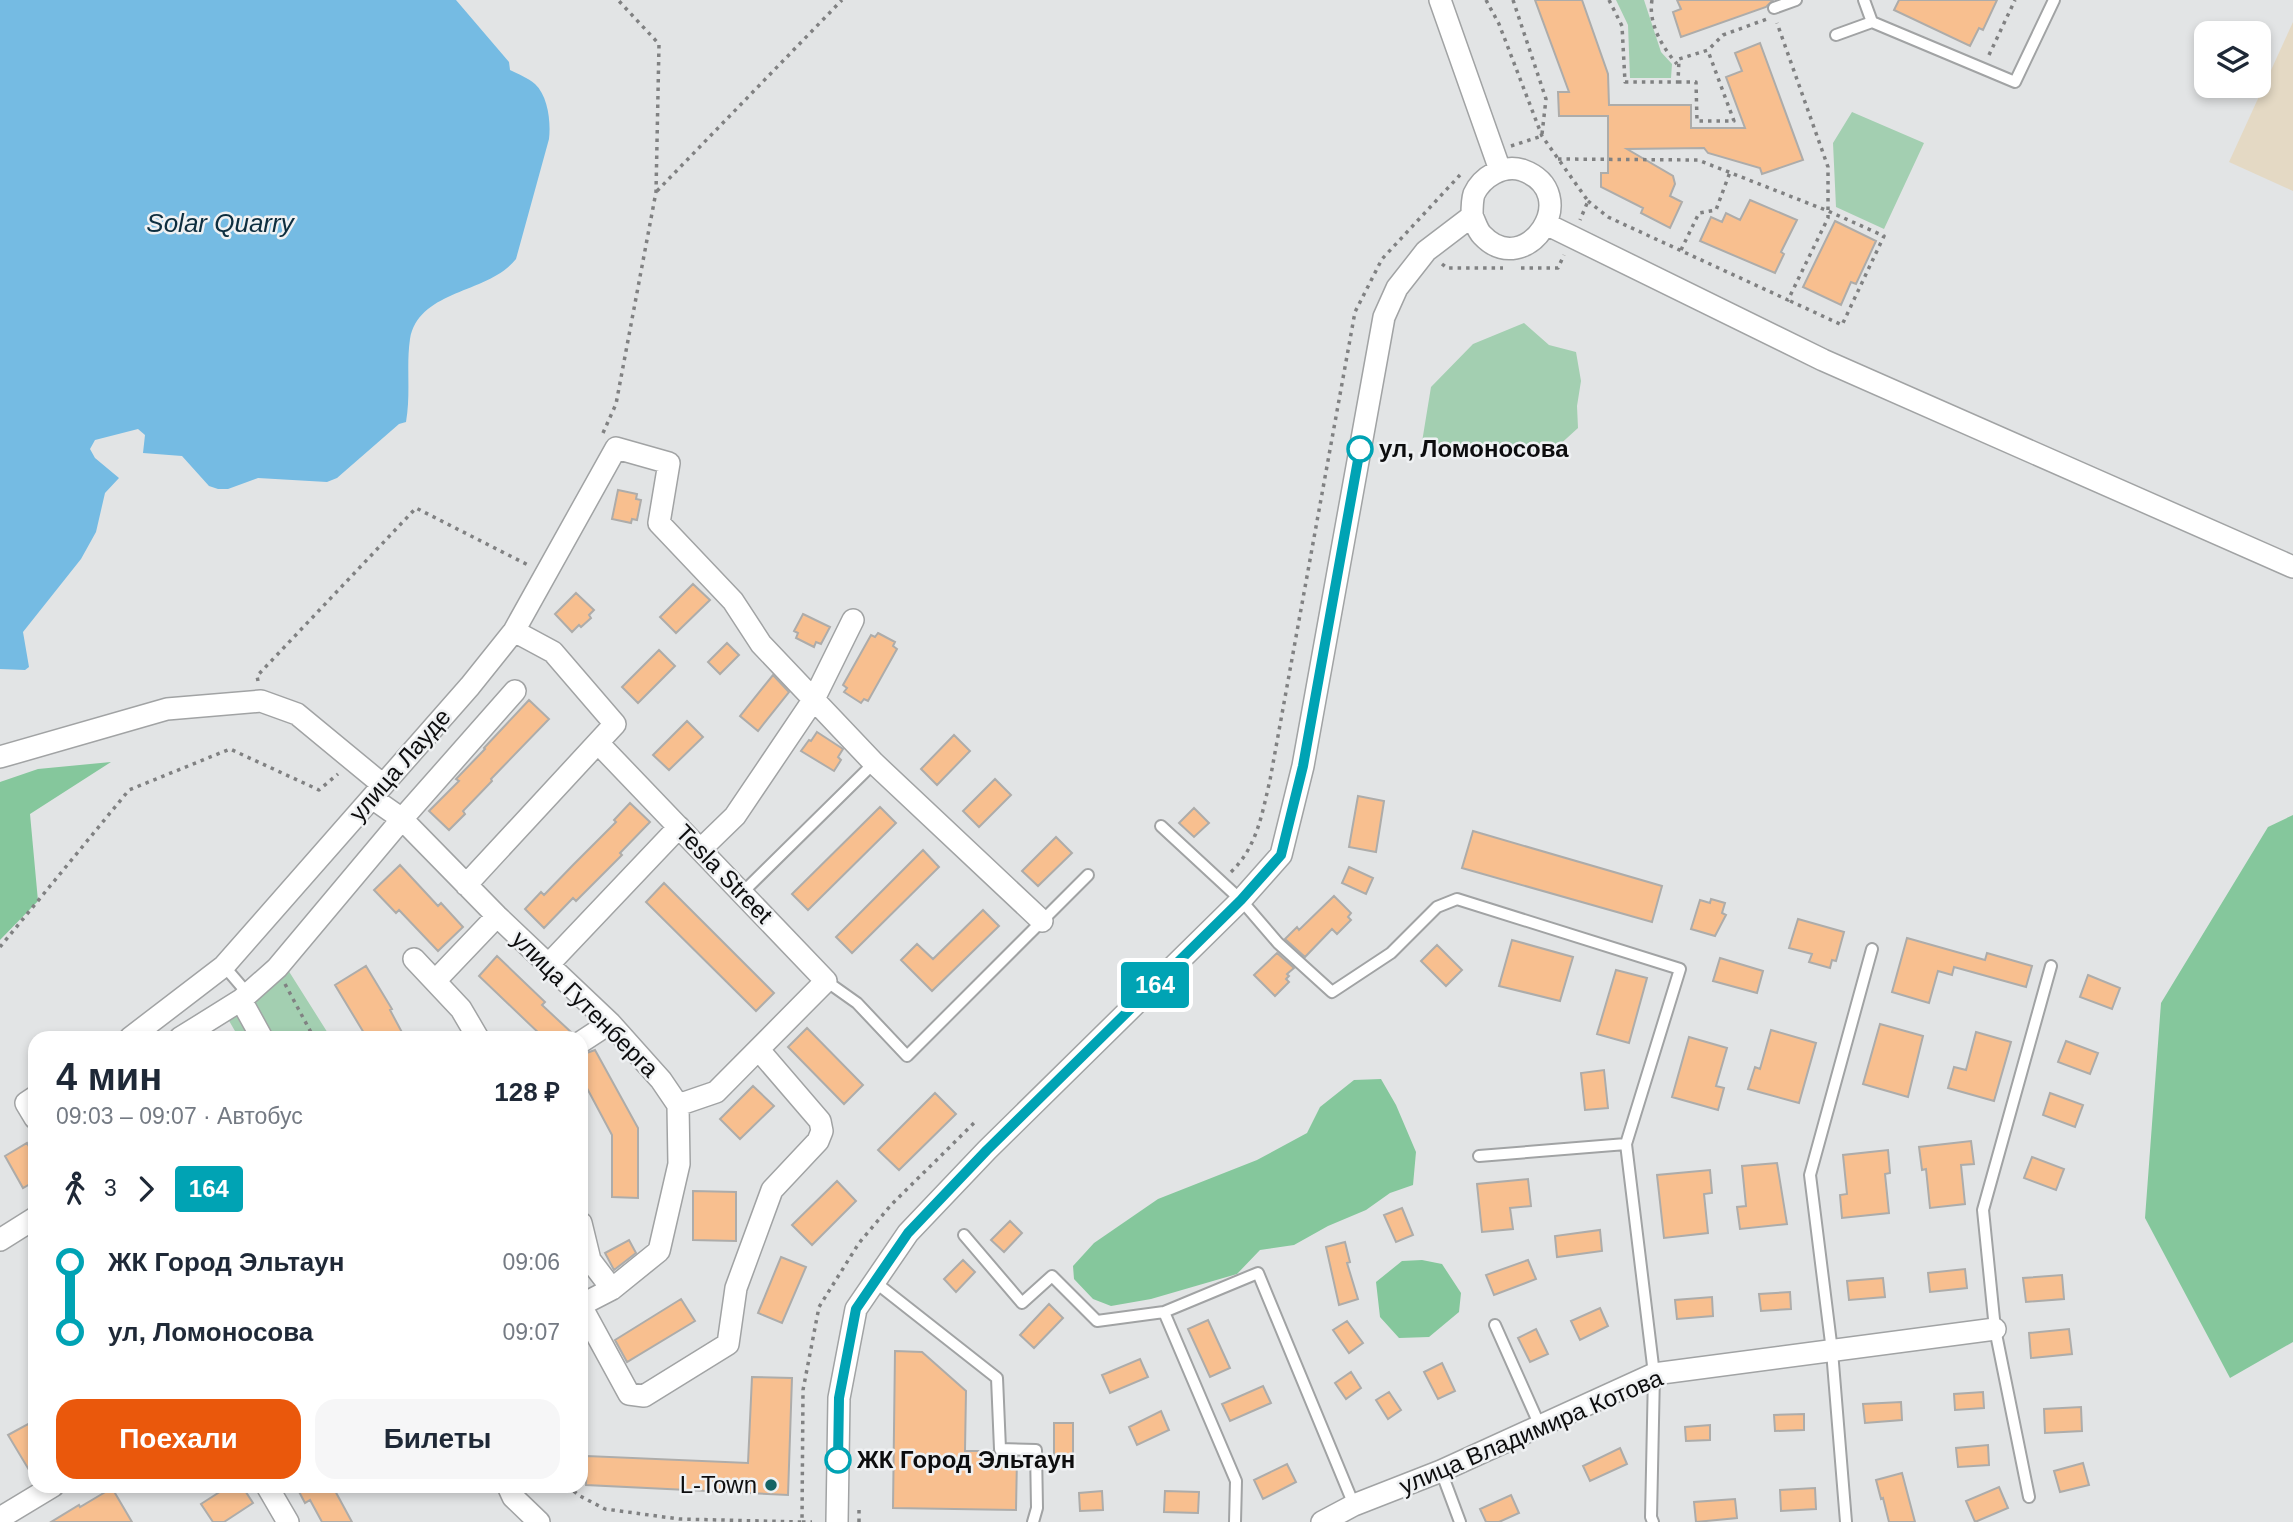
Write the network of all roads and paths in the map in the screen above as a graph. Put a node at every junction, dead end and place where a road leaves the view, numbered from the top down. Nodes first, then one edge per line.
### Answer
1 (618, 0) edge
2 (842, 0) edge
3 (1440, 0) edge
4 (1486, 0) edge
5 (1513, 0) edge
6 (1609, 0) edge
7 (1651, 0) edge
8 (1796, 0) edge
9 (1864, 0) edge
10 (2015, 0) edge
11 (2054, 0) edge
12 (1774, 8) edge
13 (1872, 22) junction
14 (1836, 34) dead end
15 (1708, 50) junction
16 (1987, 59) dead end
17 (1679, 65) junction
18 (1678, 82) junction
19 (1558, 159) dead end
20 (1500, 170) junction
21 (1730, 172) junction
22 (656, 192) junction
23 (1588, 201) dead end
24 (1828, 211) junction
25 (1472, 216) junction
26 (1546, 224) junction
27 (1681, 251) junction
28 (1788, 300) junction
29 (608, 444) junction
30 (2293, 566) edge
31 (539, 570) dead end
32 (853, 620) dead end
33 (514, 631) junction
34 (515, 691) dead end
35 (814, 699) junction
36 (261, 701) junction
37 (599, 744) junction
38 (0, 757) edge
39 (354, 762) junction
40 (874, 763) junction
41 (378, 791) junction
42 (402, 819) junction
43 (1161, 826) dead end
44 (679, 827) junction
45 (701, 849) junction
46 (1088, 875) dead end
47 (466, 885) junction
48 (742, 893) junction
49 (1241, 900) junction
50 (497, 916) junction
51 (1042, 922) junction
52 (0, 947) edge
53 (1872, 949) dead end
54 (414, 959) dead end
55 (548, 965) junction
56 (2051, 966) dead end
57 (223, 967) junction
58 (277, 968) junction
59 (435, 981) junction
60 (826, 981) junction
61 (245, 997) junction
62 (610, 1023) junction
63 (139, 1031) edge
64 (191, 1031) edge
65 (259, 1031) edge
66 (310, 1031) edge
67 (474, 1031) edge
68 (588, 1037) edge
69 (759, 1050) junction
70 (678, 1105) junction
71 (974, 1123) dead end
72 (1626, 1144) junction
73 (1479, 1156) dead end
74 (28, 1222) edge
75 (964, 1235) dead end
76 (0, 1240) edge
77 (588, 1252) edge
78 (875, 1282) junction
79 (612, 1289) junction
80 (588, 1302) edge
81 (1164, 1312) junction
82 (588, 1319) edge
83 (1495, 1325) dead end
84 (1995, 1329) junction
85 (1832, 1351) junction
86 (1654, 1374) junction
87 (1540, 1426) junction
88 (1441, 1471) junction
89 (41, 1493) edge
90 (271, 1493) edge
91 (511, 1493) edge
92 (576, 1493) edge
93 (2029, 1497) dead end
94 (1354, 1506) junction
95 (0, 1518) edge
96 (288, 1522) edge
97 (539, 1522) edge
98 (802, 1522) edge
99 (812, 1522) edge
100 (837, 1522) edge
101 (1033, 1522) edge
102 (1235, 1522) edge
103 (1322, 1522) edge
104 (1460, 1522) edge
105 (1653, 1522) edge
106 (1846, 1522) edge

1 - 22 path
2 - 22 path
3 - 20 street
4 - 5 path
6 - 18 path
7 - 17 path
8 - 12 lane
9 - 13 lane
10 - 16 path
11 - 13 lane
12 - 15 path
12 - 24 path
13 - 14 lane
15 - 17 path
15 - 18 path
17 - 18 path
19 - 21 path
20 - 25 street
20 - 26 street
21 - 24 path
21 - 27 path
22 - 29 path
23 - 27 path
24 - 28 path
24 - 28 path
25 - 26 street
25 - 49 street
26 - 30 street
27 - 28 path
29 - 33 street, улица Лауде
29 - 35 street
31 - 36 path
32 - 35 street
33 - 37 street
33 - 41 street, улица Лауде
34 - 42 street
35 - 40 street
35 - 45 street
36 - 38 street
36 - 39 street, улица Гутенберга
37 - 44 street, Tesla Street
37 - 47 street
39 - 41 street, улица Гутенберга
39 - 52 path
40 - 48 lane
40 - 51 street
41 - 42 street, улица Гутенберга
41 - 57 street, улица Лауде
42 - 47 street, улица Гутенберга
42 - 58 street
43 - 49 lane
44 - 45 street, Tesla Street
44 - 55 street
45 - 48 street, Tesla Street
46 - 51 lane
47 - 50 street, улица Гутенберга
48 - 60 street, Tesla Street
49 - 72 lane
49 - 78 street
50 - 55 street, улица Гутенберга
50 - 59 street
51 - 60 lane
53 - 85 lane
54 - 59 street
55 - 62 street, улица Гутенберга
56 - 84 lane
57 - 61 lane
57 - 63 street, улица Лауде
58 - 61 street
58 - 66 path
59 - 67 street
60 - 69 street
61 - 64 street
61 - 65 street
62 - 68 street
62 - 70 street, улица Гутенберга
69 - 70 street
69 - 82 street
70 - 79 street
71 - 98 path
72 - 73 lane
72 - 86 lane
74 - 76 street
75 - 81 lane
77 - 79 street
78 - 100 street
78 - 101 lane
79 - 80 street
81 - 94 lane
81 - 102 lane
83 - 87 lane
84 - 85 street, улица Владимира Котова
84 - 93 lane
85 - 86 street, улица Владимира Котова
85 - 106 lane
86 - 87 street, улица Владимира Котова
86 - 105 lane
87 - 88 street, улица Владимира Котова
88 - 94 street, улица Владимира Котова
88 - 104 lane
89 - 95 street
90 - 96 street
91 - 97 street
92 - 98 path
94 - 103 street, улица Владимира Котова
98 - 99 path

